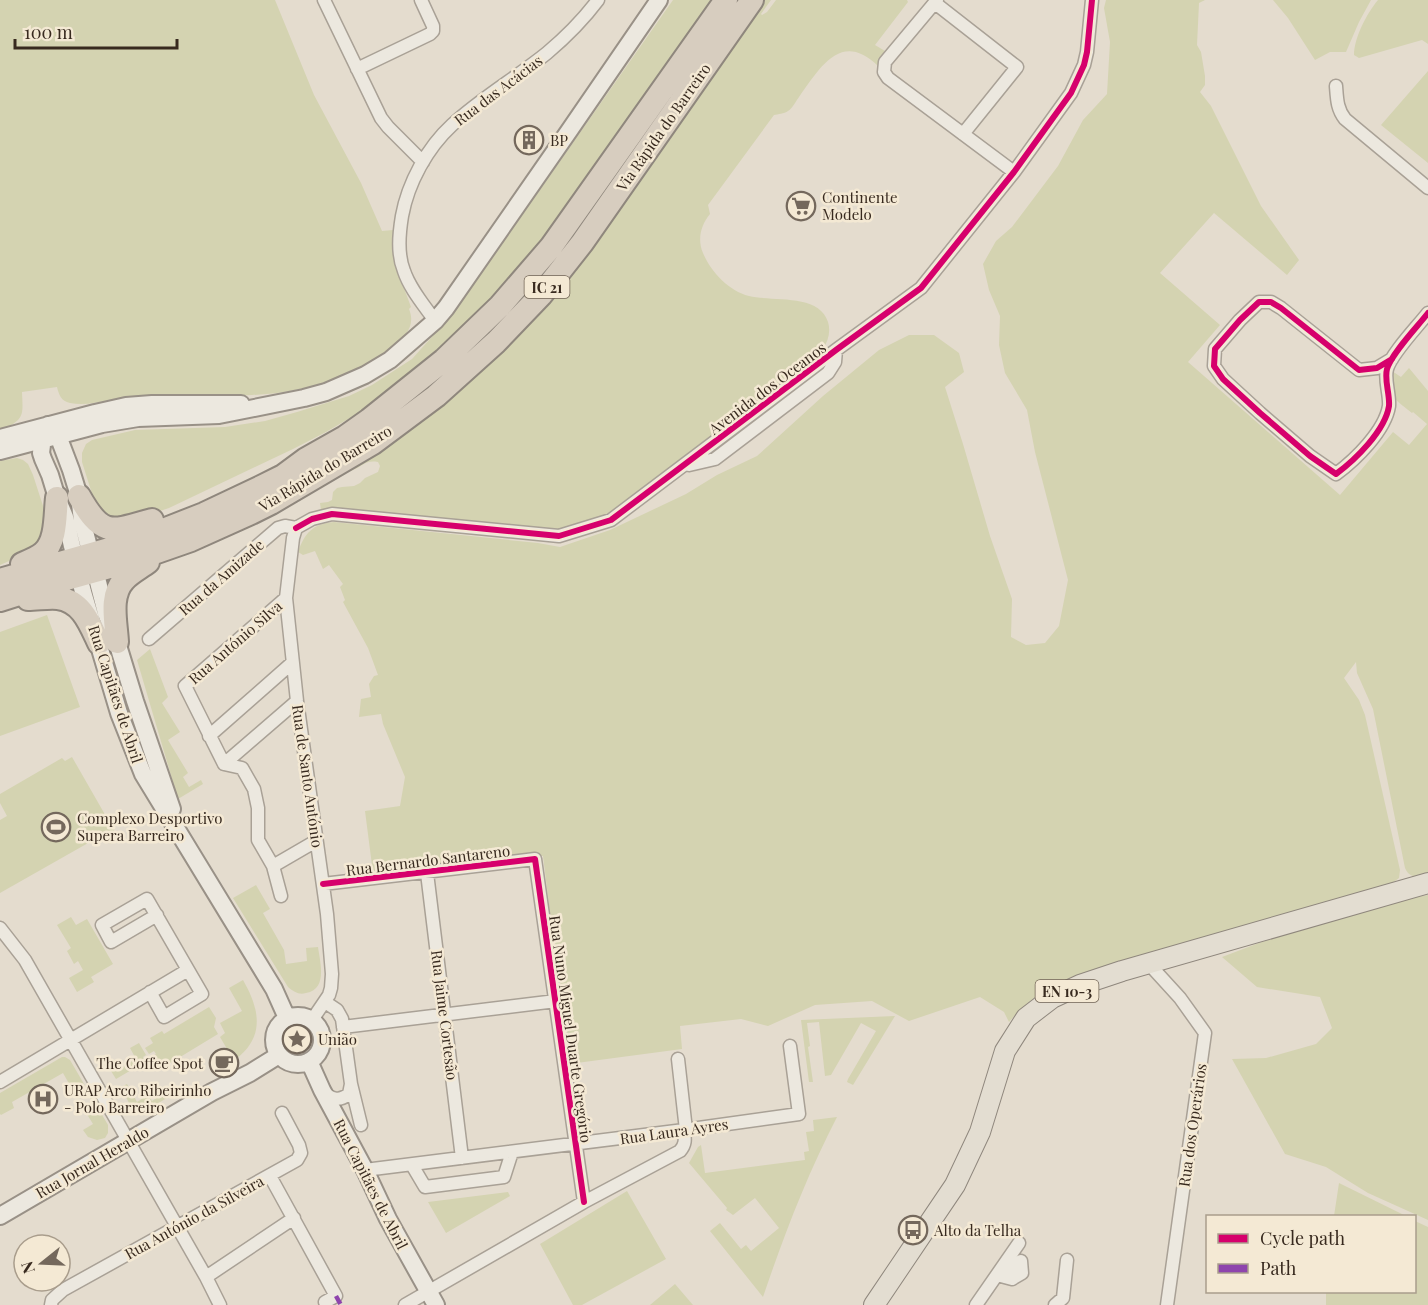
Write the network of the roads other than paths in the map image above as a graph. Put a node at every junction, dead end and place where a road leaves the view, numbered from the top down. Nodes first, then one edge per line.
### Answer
1 (324, 0) edge
2 (421, 0) edge
3 (598, 0) edge
4 (659, 0) edge
5 (726, 0) edge
6 (752, 0) edge
7 (1092, 0) edge
8 (936, 2) edge
9 (357, 69) junction
10 (1336, 86) dead end
11 (963, 134) junction
12 (423, 162) junction
13 (1014, 172) junction
14 (1428, 188) edge
15 (1428, 313) edge
16 (435, 321) junction
17 (1392, 359) junction
18 (266, 405) junction
19 (102, 424) junction
20 (49, 433) junction
21 (1, 446) edge
22 (306, 459) junction
23 (45, 465) junction
24 (71, 470) junction
25 (68, 497) junction
26 (296, 528) junction
27 (172, 547) junction
28 (85, 565) junction
29 (0, 579) edge
30 (286, 598) junction
31 (0, 601) edge
32 (149, 639) dead end
33 (108, 643) junction
34 (292, 663) junction
35 (297, 701) junction
36 (209, 736) junction
37 (224, 764) junction
38 (316, 841) junction
39 (535, 859) joint
40 (273, 866) junction
41 (427, 873) junction
42 (1428, 883) edge
43 (323, 884) junction
44 (281, 897) dead end
45 (157, 915) dead end
46 (0, 928) edge
47 (1149, 964) junction
48 (188, 970) junction
49 (150, 992) junction
50 (556, 1001) junction
51 (325, 1002) junction
52 (444, 1015) junction
53 (287, 1018) junction
54 (312, 1020) junction
55 (343, 1027) junction
56 (72, 1041) junction
57 (790, 1046) dead end
58 (279, 1055) junction
59 (678, 1059) dead end
60 (309, 1061) junction
61 (0, 1083) edge
62 (351, 1084) junction
63 (322, 1090) junction
64 (282, 1113) dead end
65 (361, 1125) dead end
66 (685, 1130) junction
67 (128, 1142) junction
68 (575, 1144) junction
69 (513, 1152) junction
70 (462, 1158) junction
71 (412, 1165) junction
72 (365, 1170) junction
73 (270, 1176) junction
74 (584, 1202) junction
75 (0, 1216) edge
76 (294, 1218) junction
77 (177, 1226) junction
78 (1019, 1243) dead end
79 (1067, 1260) dead end
80 (206, 1277) junction
81 (432, 1298) edge
82 (325, 1302) dead end
83 (51, 1305) edge
84 (220, 1305) edge
85 (405, 1305) edge
86 (874, 1305) edge
87 (976, 1305) edge
88 (1055, 1305) edge
89 (1167, 1305) edge

1 - 9 street
2 - 9 street
3 - 12 street, Rua das Acácias
4 - 16 main road
5 - 22 highway, Via Rápida do Barreiro / IC 21
6 - 27 highway, Via Rápida do Barreiro / IC 21
7 - 13 street, Avenida dos Oceanos
8 - 11 street
8 - 11 street
9 - 12 street
10 - 14 street
11 - 13 street
12 - 16 street, Rua das Acácias
13 - 26 street, Avenida dos Oceanos
15 - 17 street
16 - 18 main road
17 - 17 street
18 - 19 main road
18 - 20 main road
19 - 20 main road
19 - 24 main road
20 - 21 main road
20 - 23 main road
20 - 24 main road
21 - 23 main road
22 - 25 highway
22 - 28 highway, Via Rápida do Barreiro / IC 21
23 - 25 main road
24 - 25 main road
25 - 28 main road, Rua Capitães de Abril
25 - 29 highway
26 - 30 street, Rua de Santo António
26 - 32 street, Rua da Amizade
27 - 28 highway, Via Rápida do Barreiro / IC 21
27 - 33 highway
28 - 29 highway, Via Rápida do Barreiro / IC 21
28 - 31 highway, Via Rápida do Barreiro / IC 21
28 - 33 main road, Rua Capitães de Abril
30 - 34 street, Rua de Santo António
30 - 36 street, Rua António Silva
31 - 33 highway
33 - 53 main road, Rua Capitães de Abril
34 - 35 street, Rua de Santo António
34 - 36 street
35 - 37 street
35 - 38 street, Rua de Santo António
36 - 37 street
37 - 40 street
38 - 40 street
38 - 43 street, Rua de Santo António
39 - 41 street, Rua Bernardo Santareno
39 - 50 street, Rua Nuno Miguel Duarte Gregório
40 - 44 street
41 - 43 street, Rua Bernardo Santareno
41 - 52 street, Rua Jaime Cortesão
42 - 47 main road, EN 10-3
43 - 51 street, Rua de Santo António
45 - 48 street
46 - 56 street
47 - 86 main road, EN 10-3
47 - 89 street, Rua dos Operários
48 - 49 street
48 - 49 street
49 - 56 street
50 - 52 street
50 - 68 street, Rua Nuno Miguel Duarte Gregório
51 - 54 street, Rua de Santo António
51 - 55 street
52 - 55 street
52 - 70 street, Rua Jaime Cortesão
53 - 54 main road
53 - 58 main road
54 - 60 main road
55 - 62 street
56 - 61 street
56 - 67 street
57 - 66 street, Rua Laura Ayres
58 - 60 main road
58 - 67 main road, Rua Jornal Heraldo
59 - 66 street
60 - 63 main road, Rua Capitães de Abril
62 - 63 street
62 - 65 street
63 - 72 main road, Rua Capitães de Abril
64 - 73 street, Rua António da Silveira
66 - 68 street, Rua Laura Ayres
66 - 74 street
67 - 75 main road, Rua Jornal Heraldo
67 - 77 street
68 - 69 street, Rua Laura Ayres
68 - 74 street, Rua Nuno Miguel Duarte Gregório
69 - 70 street, Rua Laura Ayres
69 - 71 street
70 - 71 street, Rua Laura Ayres
71 - 72 street, Rua Laura Ayres
72 - 81 main road, Rua Capitães de Abril
73 - 76 street
73 - 77 street, Rua António da Silveira
74 - 81 street
76 - 80 street
76 - 82 street
77 - 80 street
77 - 83 street, Rua António da Silveira
78 - 87 street
79 - 88 street
80 - 84 street
81 - 85 street

